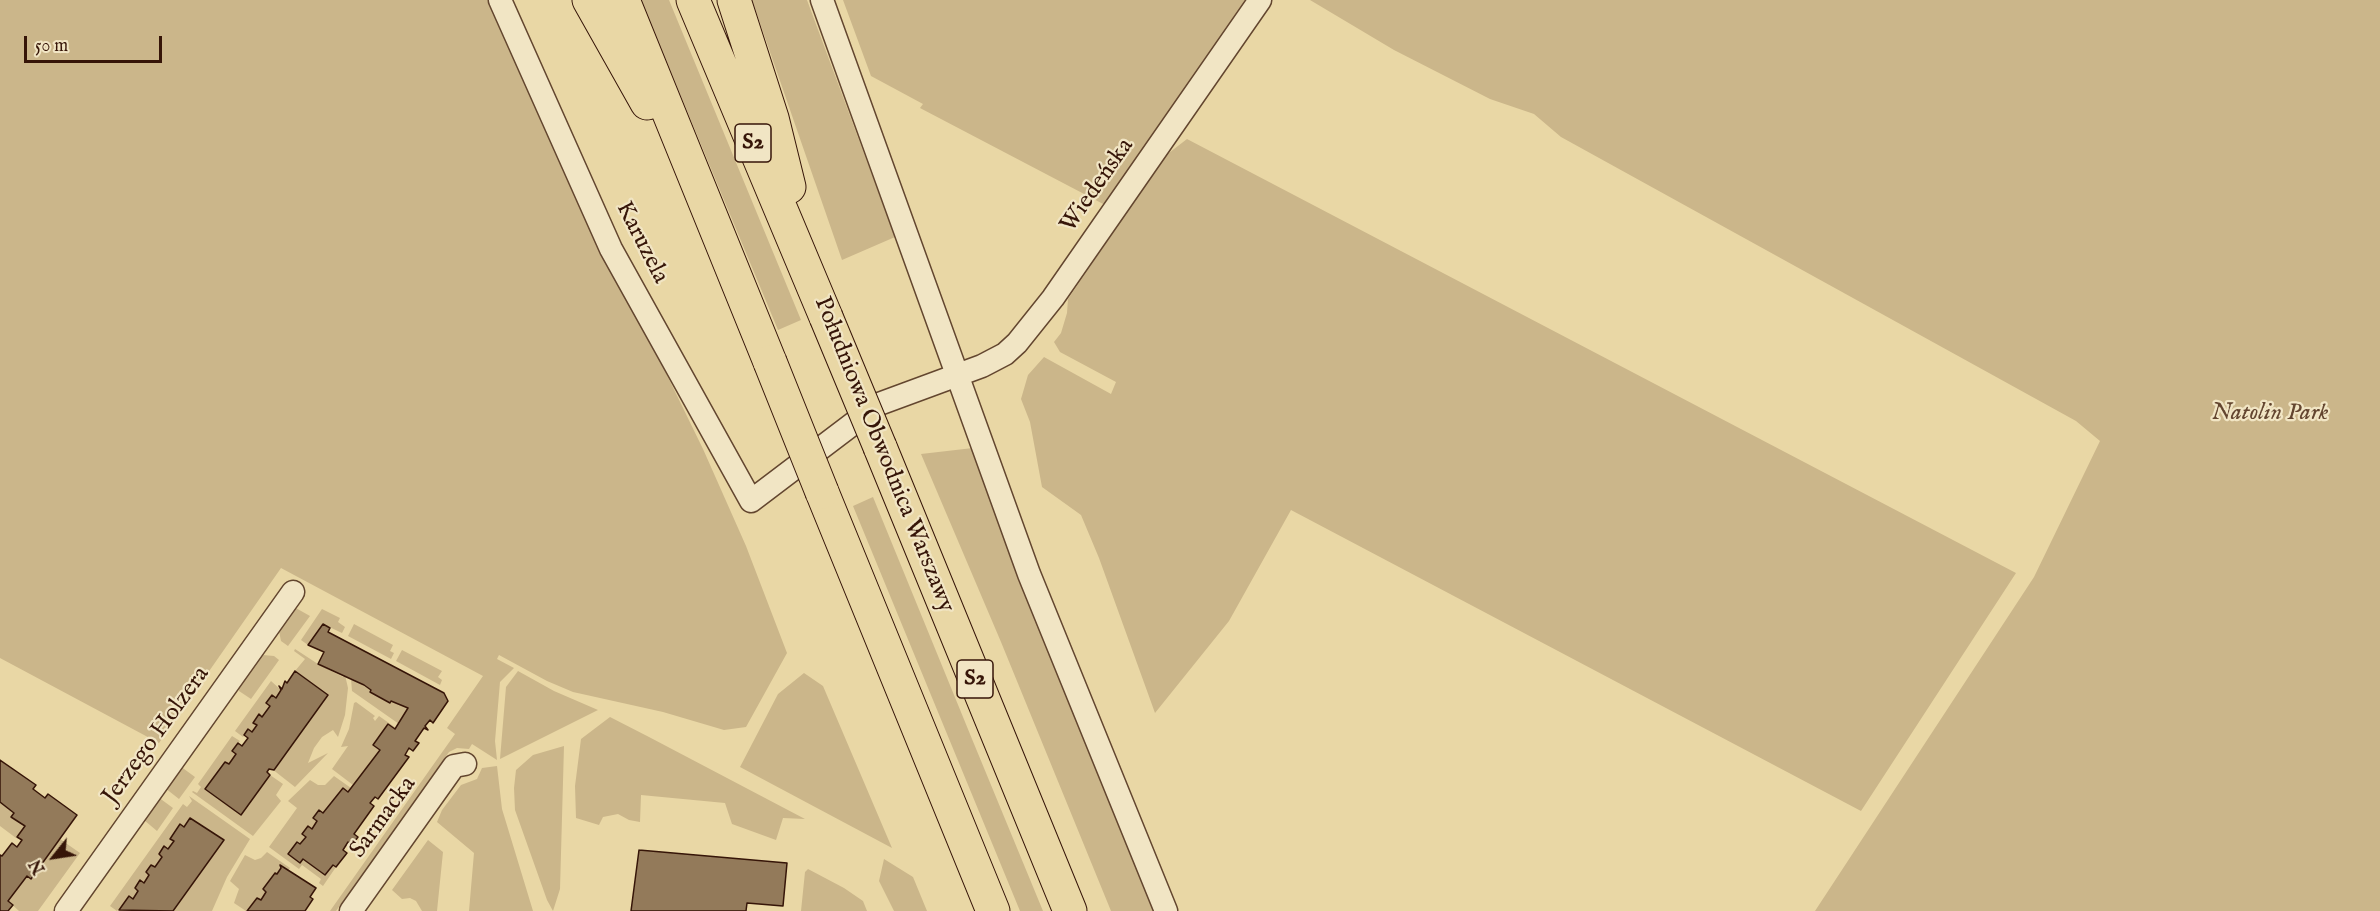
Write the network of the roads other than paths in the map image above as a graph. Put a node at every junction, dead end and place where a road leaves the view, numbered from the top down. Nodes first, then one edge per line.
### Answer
1 (500, 0) edge
2 (588, 0) edge
3 (623, 0) edge
4 (693, 0) edge
5 (734, 0) edge
6 (822, 0) edge
7 (1260, 0) edge
8 (716, 225) junction
9 (813, 285) junction
10 (957, 377) junction
11 (751, 501) joint
12 (293, 592) dead end
13 (465, 764) dead end
14 (66, 911) edge
15 (351, 911) edge
16 (993, 911) edge
17 (1070, 911) edge
18 (1166, 911) edge

1 - 11 street, Karuzela
2 - 8 highway
3 - 8 highway
4 - 9 highway, Południowa Obwodnica Warszawy / S2
5 - 9 highway
6 - 10 street
7 - 10 street, Wiedeńska
8 - 16 highway, bridge
9 - 17 highway, Południowa Obwodnica Warszawy / S2, bridge
10 - 11 street, Wiedeńska
10 - 18 street
12 - 14 street, Jerzego Holzera
13 - 15 street, Sarmacka

